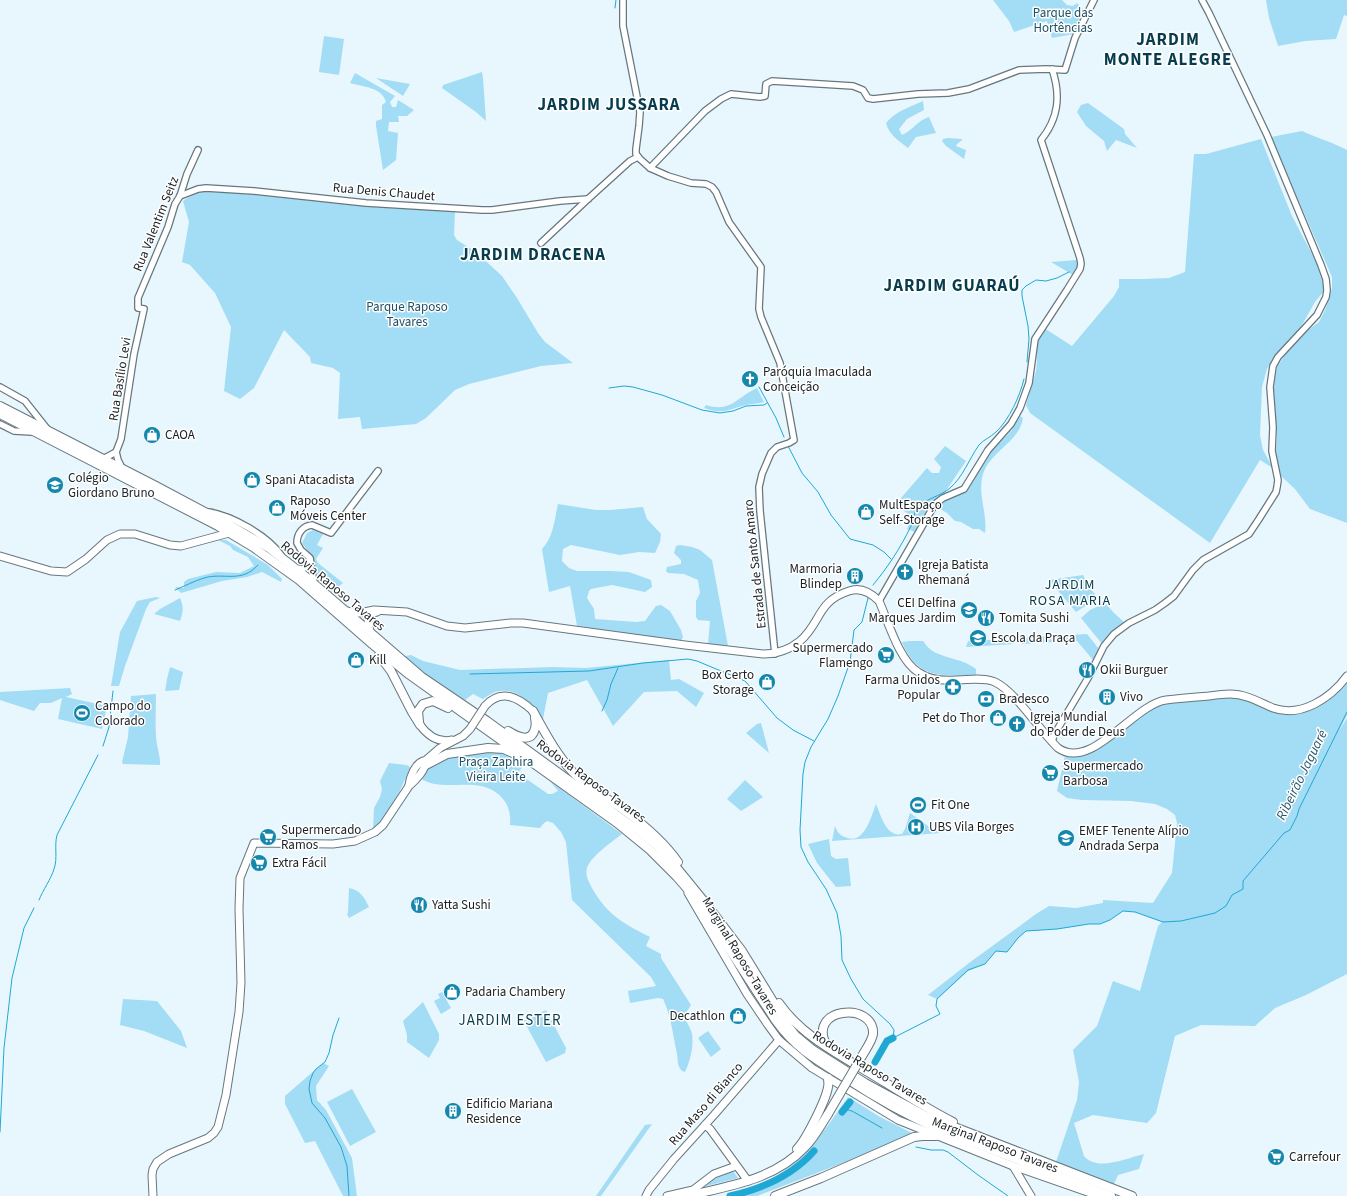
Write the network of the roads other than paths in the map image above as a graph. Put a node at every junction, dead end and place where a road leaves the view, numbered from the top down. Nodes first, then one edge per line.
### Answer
1 (623, 0) edge
2 (1094, 0) edge
3 (1202, 0) edge
4 (1052, 69) junction
5 (198, 150) dead end
6 (638, 156) junction
7 (650, 168) junction
8 (180, 196) junction
9 (588, 199) junction
10 (542, 243) dead end
11 (141, 309) joint
12 (0, 387) edge
13 (0, 406) edge
14 (0, 414) edge
15 (0, 424) edge
16 (34, 432) junction
17 (50, 432) junction
18 (116, 452) junction
19 (103, 459) junction
20 (122, 468) junction
21 (378, 471) dead end
22 (218, 526) junction
23 (229, 533) junction
24 (213, 536) junction
25 (0, 556) edge
26 (310, 558) junction
27 (295, 568) junction
28 (314, 584) junction
29 (879, 601) junction
30 (346, 611) junction
31 (378, 611) junction
32 (370, 632) junction
33 (372, 644) junction
34 (776, 654) junction
35 (1347, 676) edge
36 (533, 711) junction
37 (465, 714) junction
38 (487, 721) junction
39 (420, 725) junction
40 (456, 739) junction
41 (1053, 739) junction
42 (426, 763) junction
43 (541, 768) junction
44 (556, 770) junction
45 (582, 782) junction
46 (683, 884) junction
47 (692, 884) junction
48 (766, 991) junction
49 (779, 1040) junction
50 (827, 1047) junction
51 (828, 1078) junction
52 (705, 1125) junction
53 (936, 1136) junction
54 (987, 1140) junction
55 (736, 1166) junction
56 (1013, 1166) junction
57 (780, 1167) junction
58 (1030, 1172) junction
59 (748, 1181) junction
60 (1023, 1183) junction
61 (653, 1186) junction
62 (153, 1196) edge
63 (646, 1196) edge
64 (653, 1196) edge
65 (671, 1196) edge
66 (687, 1196) edge
67 (776, 1196) edge
68 (1032, 1196) edge
69 (1099, 1196) edge
70 (1111, 1196) edge
71 (1132, 1196) edge

1 - 6 street
2 - 4 street
3 - 41 street
4 - 7 street
4 - 29 street
5 - 8 street, Rua Valentim Seitz
6 - 7 street
6 - 9 street
7 - 34 street, Estrada de Santo Amaro
8 - 9 street, Rua Denis Chaudet
8 - 11 street, Rua Valentim Seitz
9 - 10 street
11 - 18 street, Rua Basílio Levi
12 - 17 street
13 - 17 highway, Rodovia Raposo Tavares
14 - 16 highway, Rodovia Raposo Tavares
15 - 16 street
16 - 22 highway, Rodovia Raposo Tavares
17 - 19 highway, Rodovia Raposo Tavares
18 - 19 street
18 - 20 street
19 - 20 highway, Rodovia Raposo Tavares
20 - 27 highway, Rodovia Raposo Tavares
21 - 26 street
22 - 23 highway, Rodovia Raposo Tavares
22 - 24 main road
23 - 24 main road
23 - 33 highway, Rodovia Raposo Tavares
24 - 25 main road
26 - 27 street
26 - 28 street
27 - 28 highway, Rodovia Raposo Tavares
28 - 30 highway, Rodovia Raposo Tavares
29 - 34 main road
29 - 41 main road
30 - 31 main road
30 - 32 highway, Rodovia Raposo Tavares
31 - 32 main road
31 - 34 main road
32 - 38 highway, Rodovia Raposo Tavares
33 - 37 highway, Rodovia Raposo Tavares
33 - 39 highway
35 - 41 main road
36 - 38 highway
36 - 40 main road, bridge
36 - 45 highway
37 - 39 highway
37 - 43 highway, Rodovia Raposo Tavares
38 - 44 highway, Rodovia Raposo Tavares
39 - 40 main road
40 - 42 main road
42 - 43 highway
42 - 62 main road
43 - 46 highway, Rodovia Raposo Tavares
44 - 45 highway
44 - 47 highway, Rodovia Raposo Tavares
45 - 47 highway
46 - 49 main road, Marginal Raposo Tavares
46 - 70 highway, Rodovia Raposo Tavares
47 - 48 highway, Rodovia Raposo Tavares
48 - 50 highway
48 - 54 highway, Rodovia Raposo Tavares
49 - 51 main road, Marginal Raposo Tavares
49 - 52 main road, Rua Maso di Bianco
50 - 54 highway
50 - 57 highway, bridge
51 - 53 main road, Marginal Raposo Tavares
51 - 57 highway
52 - 55 main road
52 - 61 main road, Rua Maso di Bianco
53 - 56 main road, Marginal Raposo Tavares
53 - 67 highway
54 - 71 highway, Rodovia Raposo Tavares
55 - 59 main road
55 - 65 main road
56 - 58 main road, Marginal Raposo Tavares
56 - 60 main road
57 - 59 highway
58 - 60 main road
58 - 69 main road, Marginal Raposo Tavares
59 - 66 highway
60 - 68 main road
61 - 63 main road, Rua Maso di Bianco
61 - 64 main road

